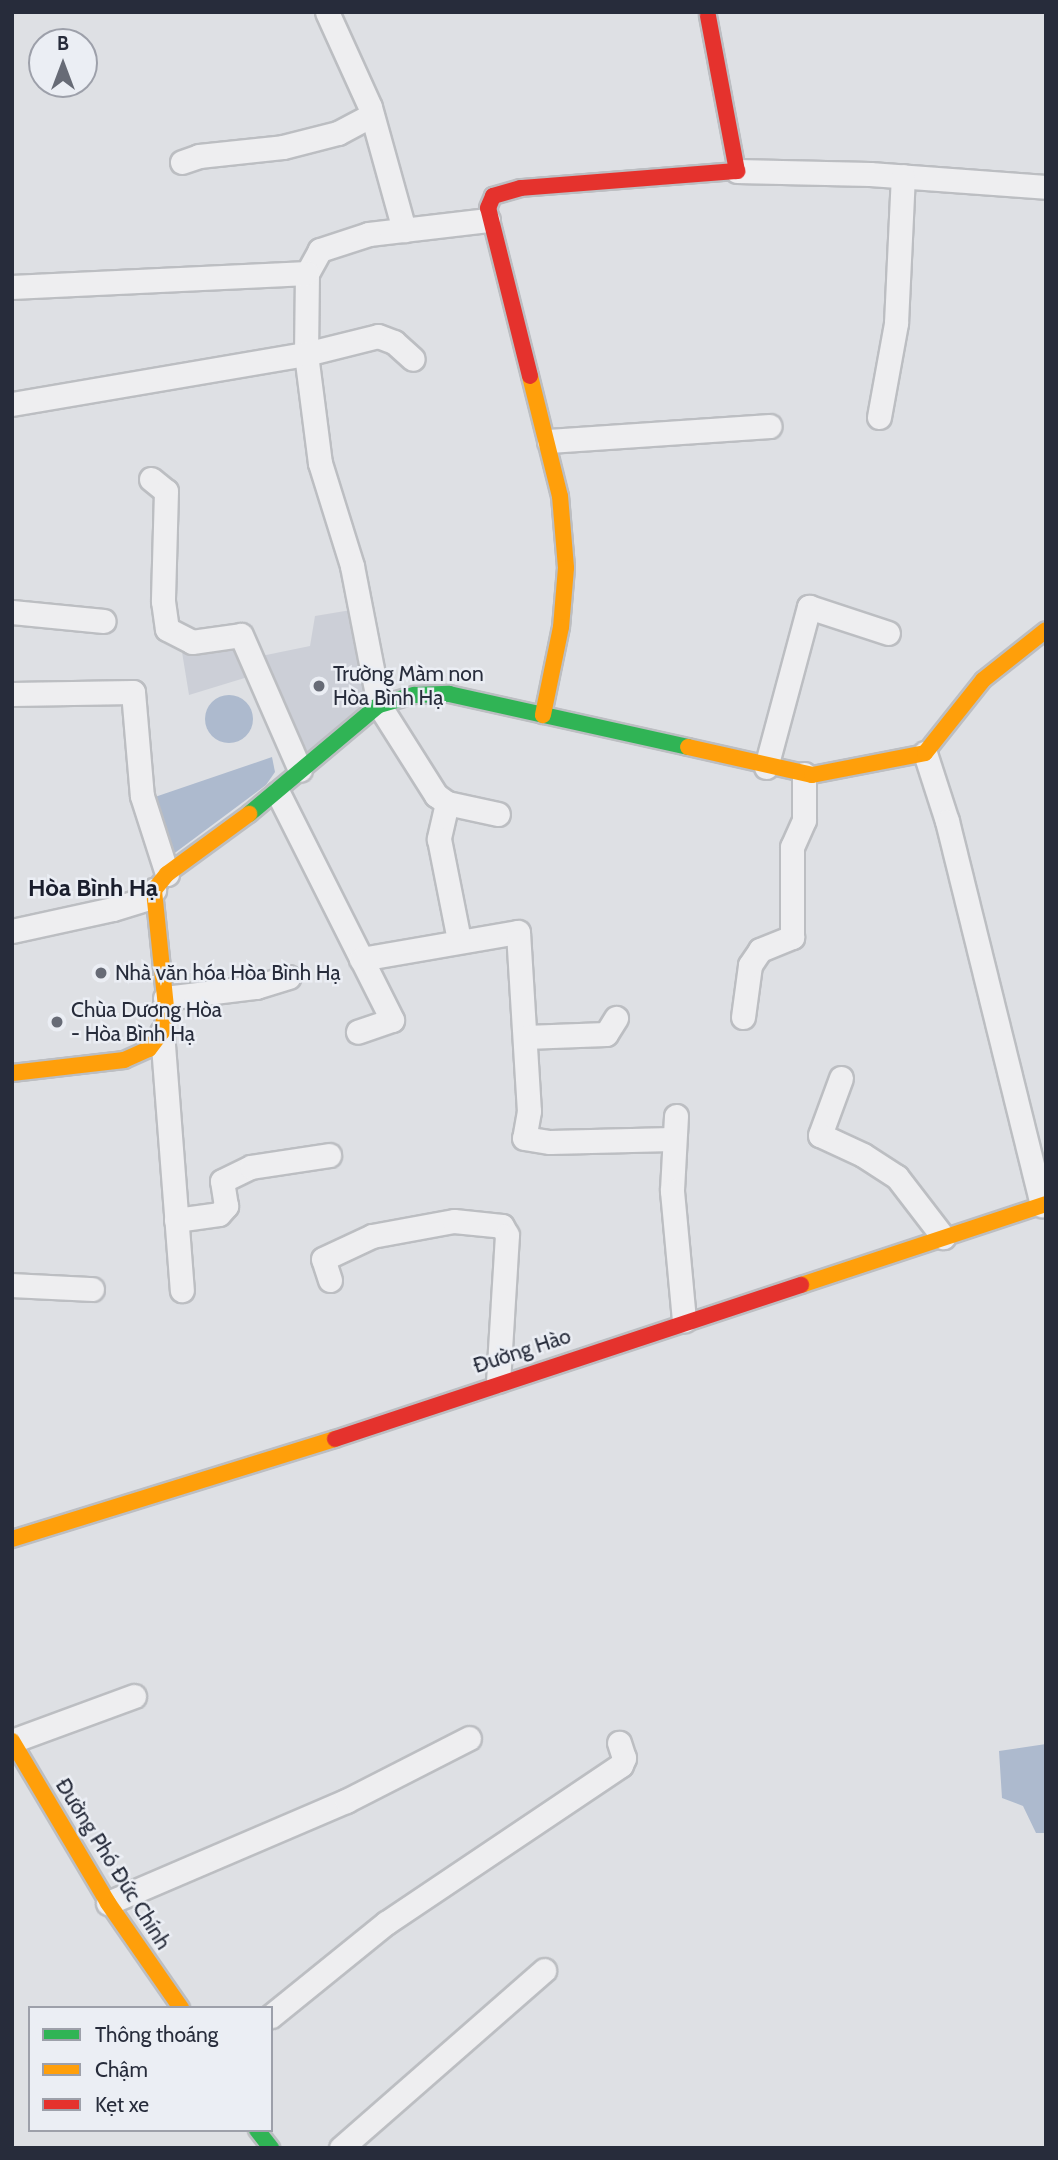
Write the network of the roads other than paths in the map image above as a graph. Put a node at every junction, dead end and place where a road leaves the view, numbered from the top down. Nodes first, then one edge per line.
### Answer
1 (327, 12) edge
2 (708, 16) dead end
3 (372, 115) junction
4 (182, 162) dead end
5 (737, 171) junction
6 (903, 176) junction
7 (1046, 187) edge
8 (488, 220) junction
9 (404, 230) junction
10 (307, 273) junction
11 (12, 288) edge
12 (306, 354) junction
13 (413, 359) dead end
14 (12, 404) edge
15 (879, 417) dead end
16 (769, 426) dead end
17 (549, 441) junction
18 (151, 479) dead end
19 (12, 612) edge
20 (104, 621) dead end
21 (1046, 630) edge
22 (888, 633) dead end
23 (12, 694) edge
24 (379, 705) junction
25 (543, 715) junction
26 (925, 753) junction
27 (766, 767) junction
28 (300, 770) junction
29 (804, 774) junction
30 (278, 793) junction
31 (447, 803) junction
32 (498, 814) dead end
33 (161, 882) junction
34 (12, 931) edge
35 (459, 940) junction
36 (361, 959) junction
37 (288, 977) dead end
38 (165, 998) junction
39 (743, 1017) dead end
40 (616, 1018) dead end
41 (162, 1032) junction
42 (358, 1032) dead end
43 (525, 1037) junction
44 (12, 1073) edge
45 (841, 1078) dead end
46 (329, 1156) dead end
47 (1044, 1205) edge
48 (176, 1220) junction
49 (943, 1237) junction
50 (330, 1280) dead end
51 (12, 1285) edge
52 (92, 1289) dead end
53 (182, 1290) dead end
54 (684, 1320) junction
55 (498, 1381) junction
56 (12, 1539) edge
57 (134, 1696) dead end
58 (469, 1738) dead end
59 (12, 1741) edge
60 (619, 1743) dead end
61 (108, 1903) junction
62 (544, 1970) dead end
63 (180, 2006) edge
64 (273, 2014) edge
65 (259, 2132) edge
66 (271, 2148) edge
67 (341, 2148) edge

1 - 3 street
2 - 5 street
3 - 4 street
3 - 9 street
5 - 6 street
5 - 8 street
6 - 7 street
6 - 15 street
8 - 9 street
8 - 17 street
9 - 10 street
10 - 11 street
10 - 12 street
12 - 13 street
12 - 14 street
12 - 24 street
16 - 17 street
17 - 25 street
18 - 28 street
19 - 20 street
21 - 26 street
22 - 27 street
23 - 33 street
24 - 25 street
24 - 28 street
24 - 31 street
25 - 27 street
26 - 29 street
26 - 47 street
27 - 29 street
28 - 30 street
29 - 39 street
30 - 33 street
30 - 36 street
31 - 32 street
31 - 35 street
33 - 34 street
33 - 38 street
35 - 36 street
35 - 43 street
36 - 42 street
37 - 38 street
38 - 41 street
40 - 43 street
41 - 44 street
41 - 48 street
43 - 54 street
45 - 49 street
46 - 48 street
47 - 49 street, Đường Hào
48 - 53 street
49 - 54 street, Đường Hào
50 - 55 street
51 - 52 street
54 - 55 street, Đường Hào
55 - 56 street, Đường Hào
57 - 59 street
58 - 61 street
59 - 61 street, Đường Phó Đức Chính
60 - 64 street
61 - 63 street, Đường Phó Đức Chính
62 - 67 street
65 - 66 street

